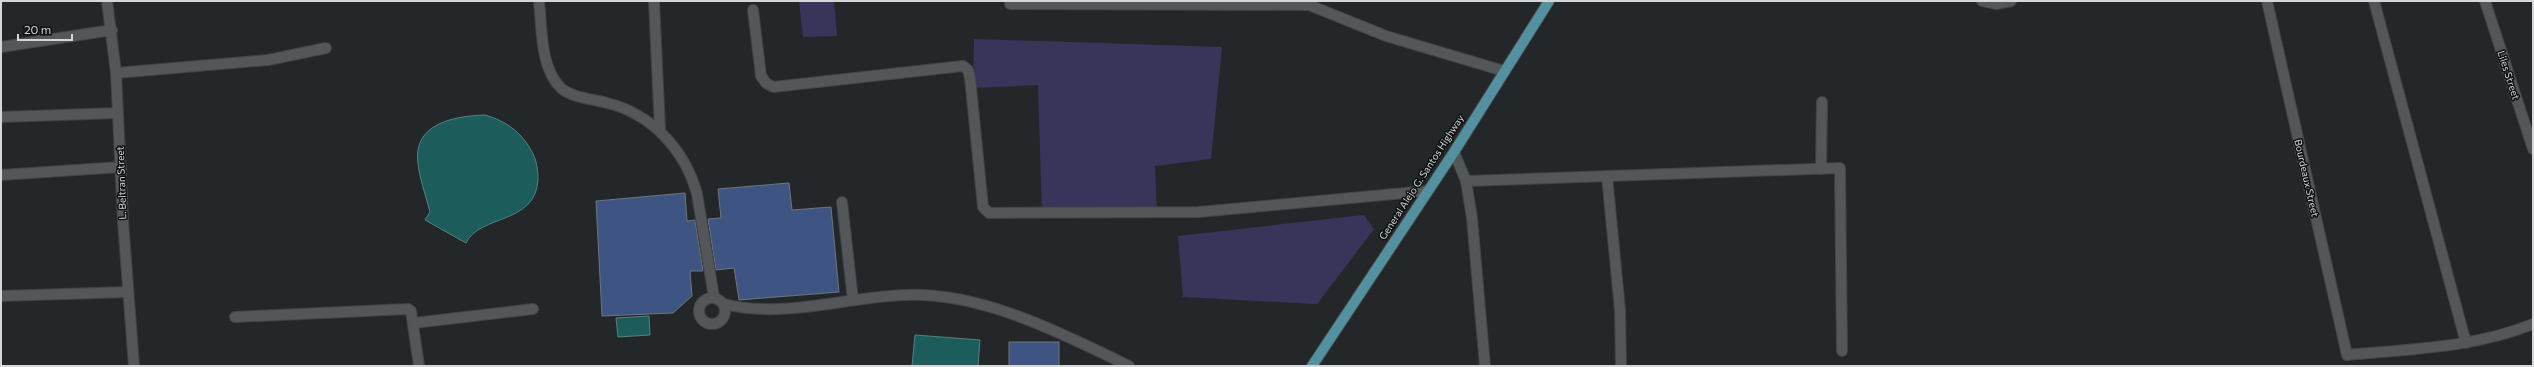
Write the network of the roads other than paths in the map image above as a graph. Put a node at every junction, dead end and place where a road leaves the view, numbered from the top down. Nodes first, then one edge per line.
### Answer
1 (106, 1) edge
2 (539, 1) edge
3 (654, 1) edge
4 (1010, 1) edge
5 (1549, 1) edge
6 (1982, 1) edge
7 (2011, 1) edge
8 (2267, 1) edge
9 (2374, 1) edge
10 (2485, 1) edge
11 (1309, 3) edge
12 (753, 10) dead end
13 (112, 30) junction
14 (1, 47) edge
15 (326, 48) dead end
16 (1504, 71) junction
17 (116, 73) junction
18 (1822, 102) dead end
19 (118, 113) junction
20 (1, 117) edge
21 (660, 130) junction
22 (2533, 149) edge
23 (1454, 152) junction
24 (121, 167) junction
25 (1821, 169) junction
26 (1, 175) edge
27 (1607, 176) junction
28 (1466, 181) junction
29 (1426, 191) junction
30 (842, 202) dead end
31 (128, 292) junction
32 (1, 296) edge
33 (714, 297) junction
34 (853, 300) junction
35 (724, 304) junction
36 (534, 309) dead end
37 (235, 316) dead end
38 (414, 323) junction
39 (2533, 324) edge
40 (2466, 343) junction
41 (1842, 350) dead end
42 (134, 366) edge
43 (419, 366) edge
44 (1129, 366) edge
45 (1312, 366) edge
46 (1485, 366) edge
47 (1621, 366) edge

1 - 13 street, L. Beltran Street
2 - 21 street
3 - 21 street
4 - 11 street
5 - 16 main road, General Alejo G. Santos Highway
6 - 7 street
8 - 40 street, Bourdeaux Street
9 - 40 street
10 - 22 street, Liles Street
11 - 16 street
12 - 29 street
13 - 14 street
13 - 17 street, L. Beltran Street
15 - 17 street
16 - 23 main road, General Alejo G. Santos Highway
17 - 19 street, L. Beltran Street
18 - 25 street
19 - 20 street
19 - 24 street, L. Beltran Street
21 - 33 street
23 - 28 street
23 - 29 main road, General Alejo G. Santos Highway
24 - 26 street
24 - 31 street, L. Beltran Street
25 - 27 street
25 - 41 street
27 - 28 street
27 - 47 street
28 - 46 street
29 - 45 main road, General Alejo G. Santos Highway
30 - 34 street
31 - 32 street
31 - 42 street, L. Beltran Street
33 - 35 street
33 - 35 street
34 - 35 street
34 - 44 street
36 - 38 street
37 - 38 street
38 - 43 street
39 - 40 street

